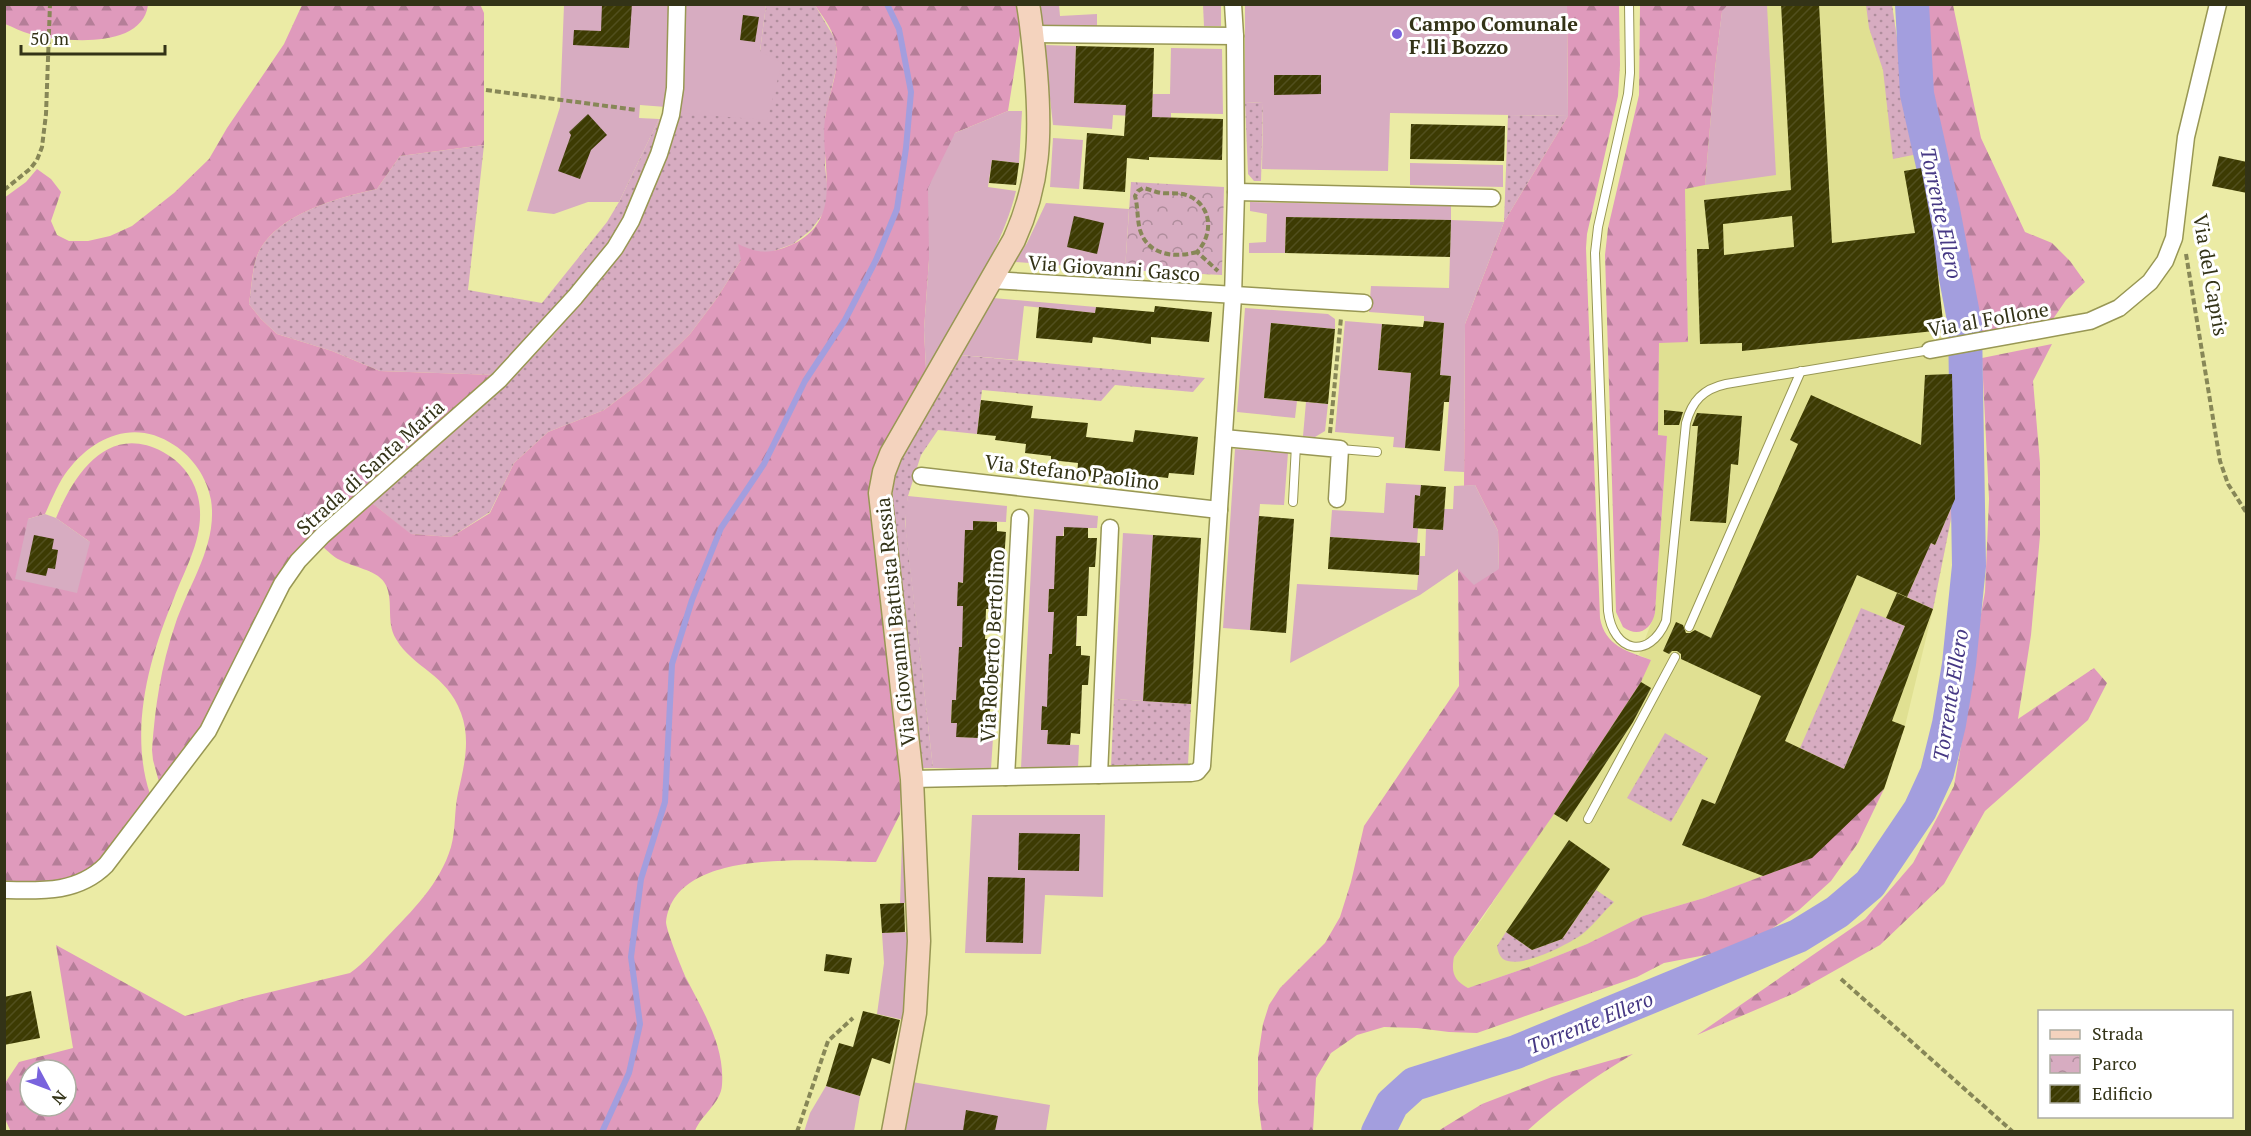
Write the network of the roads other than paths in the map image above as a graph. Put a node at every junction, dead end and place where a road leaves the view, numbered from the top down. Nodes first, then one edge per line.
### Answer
1 (677, 4) edge
2 (1028, 4) edge
3 (1233, 4) edge
4 (1629, 4) edge
5 (2218, 4) edge
6 (1032, 34) junction
7 (1235, 36) junction
8 (1236, 192) junction
9 (1492, 198) dead end
10 (2178, 215) joint
11 (992, 280) junction
12 (1233, 297) junction
13 (1364, 303) dead end
14 (1930, 350) joint
15 (1801, 372) junction
16 (1224, 438) junction
17 (1335, 442) junction
18 (1296, 445) junction
19 (1377, 452) dead end
20 (921, 476) dead end
21 (1336, 499) dead end
22 (1293, 502) dead end
23 (1219, 510) junction
24 (1020, 518) dead end
25 (1110, 528) dead end
26 (1689, 627) dead end
27 (1675, 657) dead end
28 (1099, 775) junction
29 (1006, 777) junction
30 (912, 779) junction
31 (1588, 819) dead end
32 (4, 890) edge
33 (893, 1131) edge

1 - 32 street, Strada di Santa Maria
2 - 6 street, Via Giovanni Battista Ressia
3 - 7 street
4 - 15 lane, Via al Follone
5 - 10 street, Via del Capris
6 - 7 street
6 - 11 street, Via Giovanni Battista Ressia
7 - 8 street
8 - 9 street
8 - 12 street
10 - 14 street, Via al Follone
11 - 12 street, Via Giovanni Gasco
11 - 30 street, Via Giovanni Battista Ressia
12 - 13 street
12 - 16 street
14 - 15 lane, Via al Follone
15 - 26 lane
16 - 18 street
16 - 23 street
17 - 18 street
17 - 19 lane
17 - 21 street
18 - 22 lane
20 - 23 street, Via Stefano Paolino
23 - 28 street
24 - 29 street, Via Roberto Bertolino
25 - 28 street
27 - 31 lane
28 - 29 street
29 - 30 street
30 - 33 street, Via Giovanni Battista Ressia

